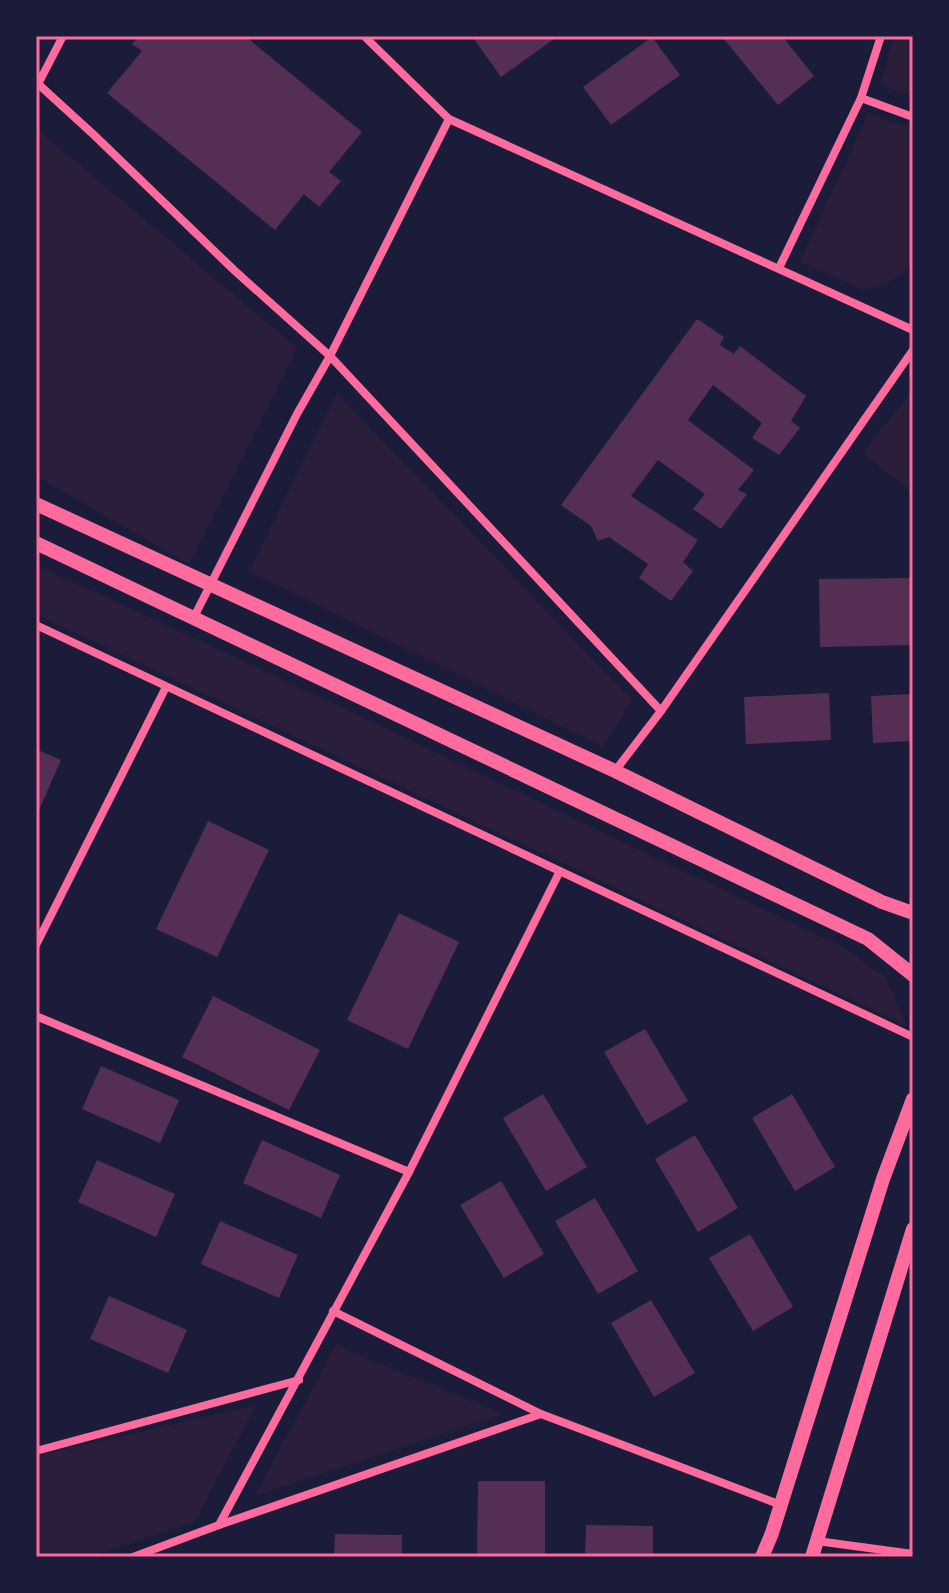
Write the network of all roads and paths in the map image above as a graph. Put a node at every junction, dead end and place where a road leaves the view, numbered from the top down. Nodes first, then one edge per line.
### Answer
1 (63, 36) edge
2 (364, 36) edge
3 (881, 36) edge
4 (37, 85) edge
5 (861, 98) junction
6 (913, 117) edge
7 (449, 119) junction
8 (779, 268) junction
9 (912, 327) edge
10 (913, 350) edge
11 (330, 356) junction
12 (36, 504) edge
13 (36, 543) edge
14 (210, 584) junction
15 (194, 617) junction
16 (36, 625) edge
17 (166, 687) junction
18 (661, 711) junction
19 (615, 771) junction
20 (560, 871) junction
21 (913, 913) edge
22 (36, 945) edge
23 (913, 975) edge
24 (36, 1016) edge
25 (913, 1037) edge
26 (913, 1099) edge
27 (409, 1172) junction
28 (913, 1229) edge
29 (333, 1311) junction
30 (299, 1380) junction
31 (541, 1414) junction
32 (36, 1451) edge
33 (781, 1505) junction
34 (219, 1525) junction
35 (816, 1541) junction
36 (913, 1554) edge
37 (133, 1557) edge
38 (762, 1557) edge
39 (812, 1557) edge

1 - 4 street
2 - 7 street
3 - 5 street
4 - 11 street
5 - 6 street
5 - 8 street
7 - 8 street
7 - 11 street
8 - 9 street
10 - 18 street
11 - 14 street
11 - 18 street
12 - 14 street
13 - 15 street
14 - 15 street
14 - 19 street
15 - 23 street
16 - 17 street
17 - 20 street
17 - 22 street
18 - 19 street
19 - 21 street
20 - 25 street
20 - 27 street
24 - 27 street
26 - 33 street
27 - 29 street
28 - 35 street
29 - 30 street
29 - 31 street
30 - 32 street
30 - 34 street
31 - 33 street
31 - 34 street
33 - 38 street
34 - 37 street
35 - 36 street
35 - 39 street

